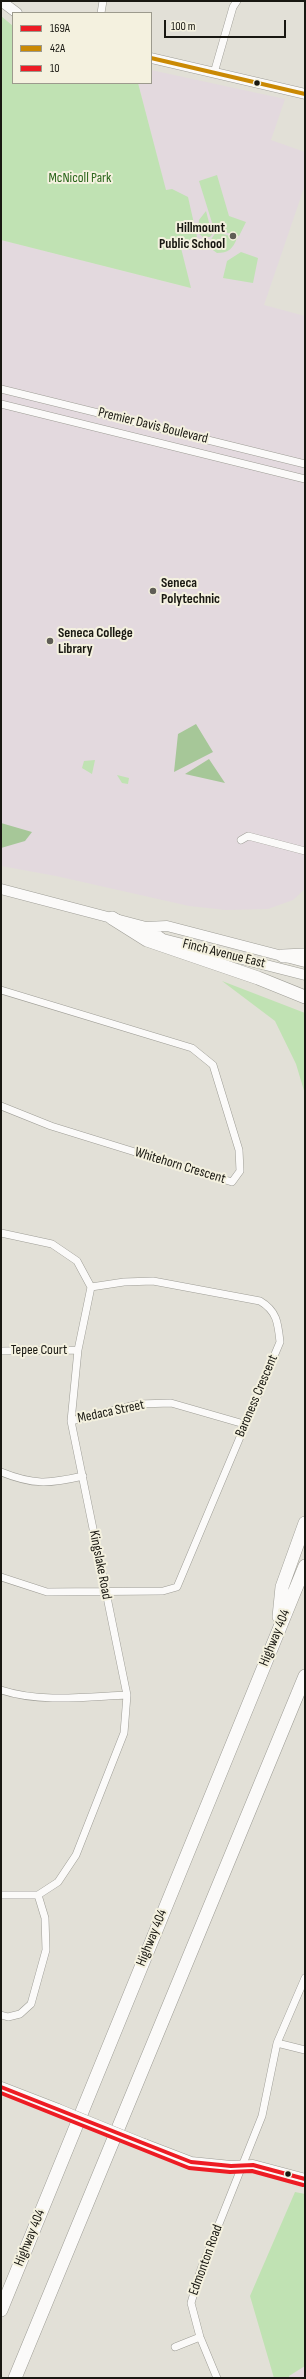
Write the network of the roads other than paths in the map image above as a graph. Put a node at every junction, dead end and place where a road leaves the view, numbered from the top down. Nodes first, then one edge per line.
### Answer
1 (1, 1) edge
2 (103, 1) edge
3 (238, 1) edge
4 (16, 12) edge
5 (101, 12) edge
6 (152, 58) edge
7 (214, 73) junction
8 (305, 94) edge
9 (1, 389) edge
10 (1, 404) edge
11 (305, 464) edge
12 (305, 479) edge
13 (241, 840) dead end
14 (305, 851) edge
15 (1, 889) edge
16 (112, 918) junction
17 (146, 927) junction
18 (305, 955) edge
19 (283, 956) junction
20 (305, 962) edge
21 (305, 975) edge
22 (1, 990) edge
23 (305, 997) edge
24 (1, 1106) edge
25 (1, 1233) edge
26 (91, 1287) junction
27 (1, 1350) edge
28 (78, 1350) junction
29 (72, 1421) junction
30 (244, 1424) junction
31 (1, 1472) edge
32 (83, 1476) junction
33 (305, 1523) edge
34 (305, 1566) edge
35 (1, 1577) edge
36 (106, 1592) junction
37 (277, 1631) junction
38 (305, 1676) edge
39 (1, 1690) edge
40 (127, 1695) junction
41 (1, 1895) edge
42 (38, 1895) junction
43 (305, 1978) edge
44 (1, 2015) edge
45 (277, 2043) junction
46 (305, 2050) edge
47 (1, 2087) edge
48 (243, 2166) junction
49 (305, 2179) edge
50 (1, 2310) edge
51 (200, 2337) junction
52 (175, 2347) dead end
53 (16, 2378) edge
54 (217, 2378) edge

1 - 4 street
2 - 5 street
3 - 7 street
6 - 7 street
7 - 8 street
9 - 11 street, Premier Davis Boulevard
10 - 12 street, Premier Davis Boulevard
13 - 14 street
15 - 16 street, Finch Avenue East
16 - 17 street, Finch Avenue East
16 - 23 highway
17 - 19 street, Finch Avenue East
17 - 21 street, Finch Avenue East
18 - 19 highway
19 - 20 street, Finch Avenue East
22 - 24 street, Whitehorn Crescent
25 - 26 street
26 - 28 street, Kingslake Road
26 - 30 street, Baroness Crescent
27 - 28 street, Tepee Court
28 - 29 street, Kingslake Road
29 - 30 street, Medaca Street
29 - 32 street, Kingslake Road
30 - 36 street, Baroness Crescent
31 - 32 street
32 - 36 street, Kingslake Road
33 - 37 highway
34 - 37 highway, Highway 404
35 - 36 street
36 - 40 street, Kingslake Road
37 - 50 highway, Highway 404
38 - 53 highway
39 - 40 street
40 - 42 street, Kingslake Road
41 - 42 street
42 - 44 street
43 - 45 street, Edmonton Road
45 - 46 street
45 - 48 street, Edmonton Road
47 - 48 street, bridge
48 - 49 street
48 - 51 street, Edmonton Road
51 - 52 street
51 - 54 street, Edmonton Road

